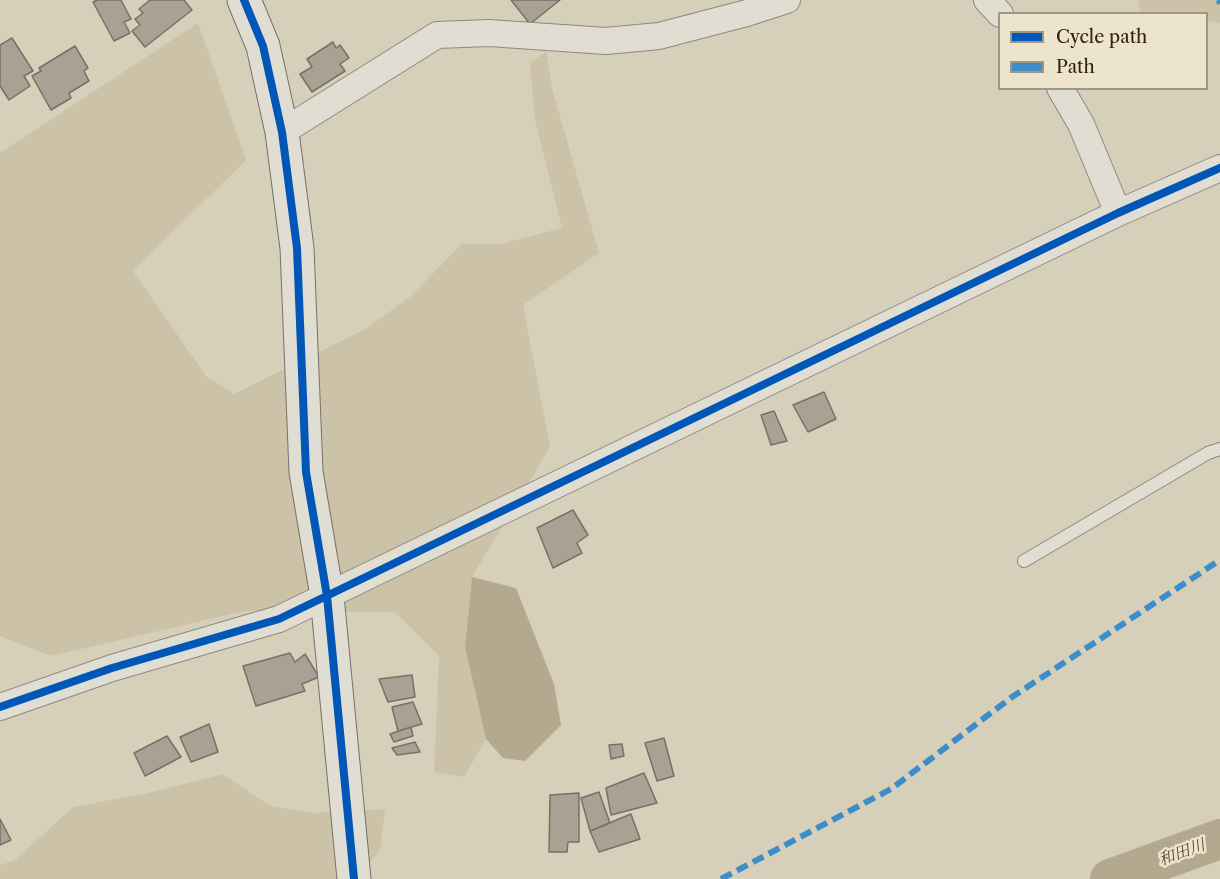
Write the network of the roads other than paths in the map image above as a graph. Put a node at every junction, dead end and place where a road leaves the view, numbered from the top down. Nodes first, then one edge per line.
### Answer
1 (244, 0) edge
2 (787, 0) edge
3 (987, 0) edge
4 (998, 12) edge
5 (1061, 90) edge
6 (282, 132) junction
7 (1220, 168) edge
8 (1118, 213) junction
9 (1220, 448) edge
10 (1024, 561) dead end
11 (327, 596) junction
12 (0, 707) edge
13 (354, 879) edge

1 - 6 street
2 - 6 street
3 - 4 street
5 - 8 street
6 - 11 street
7 - 8 street
8 - 11 street
9 - 10 lane
11 - 12 street
11 - 13 street

